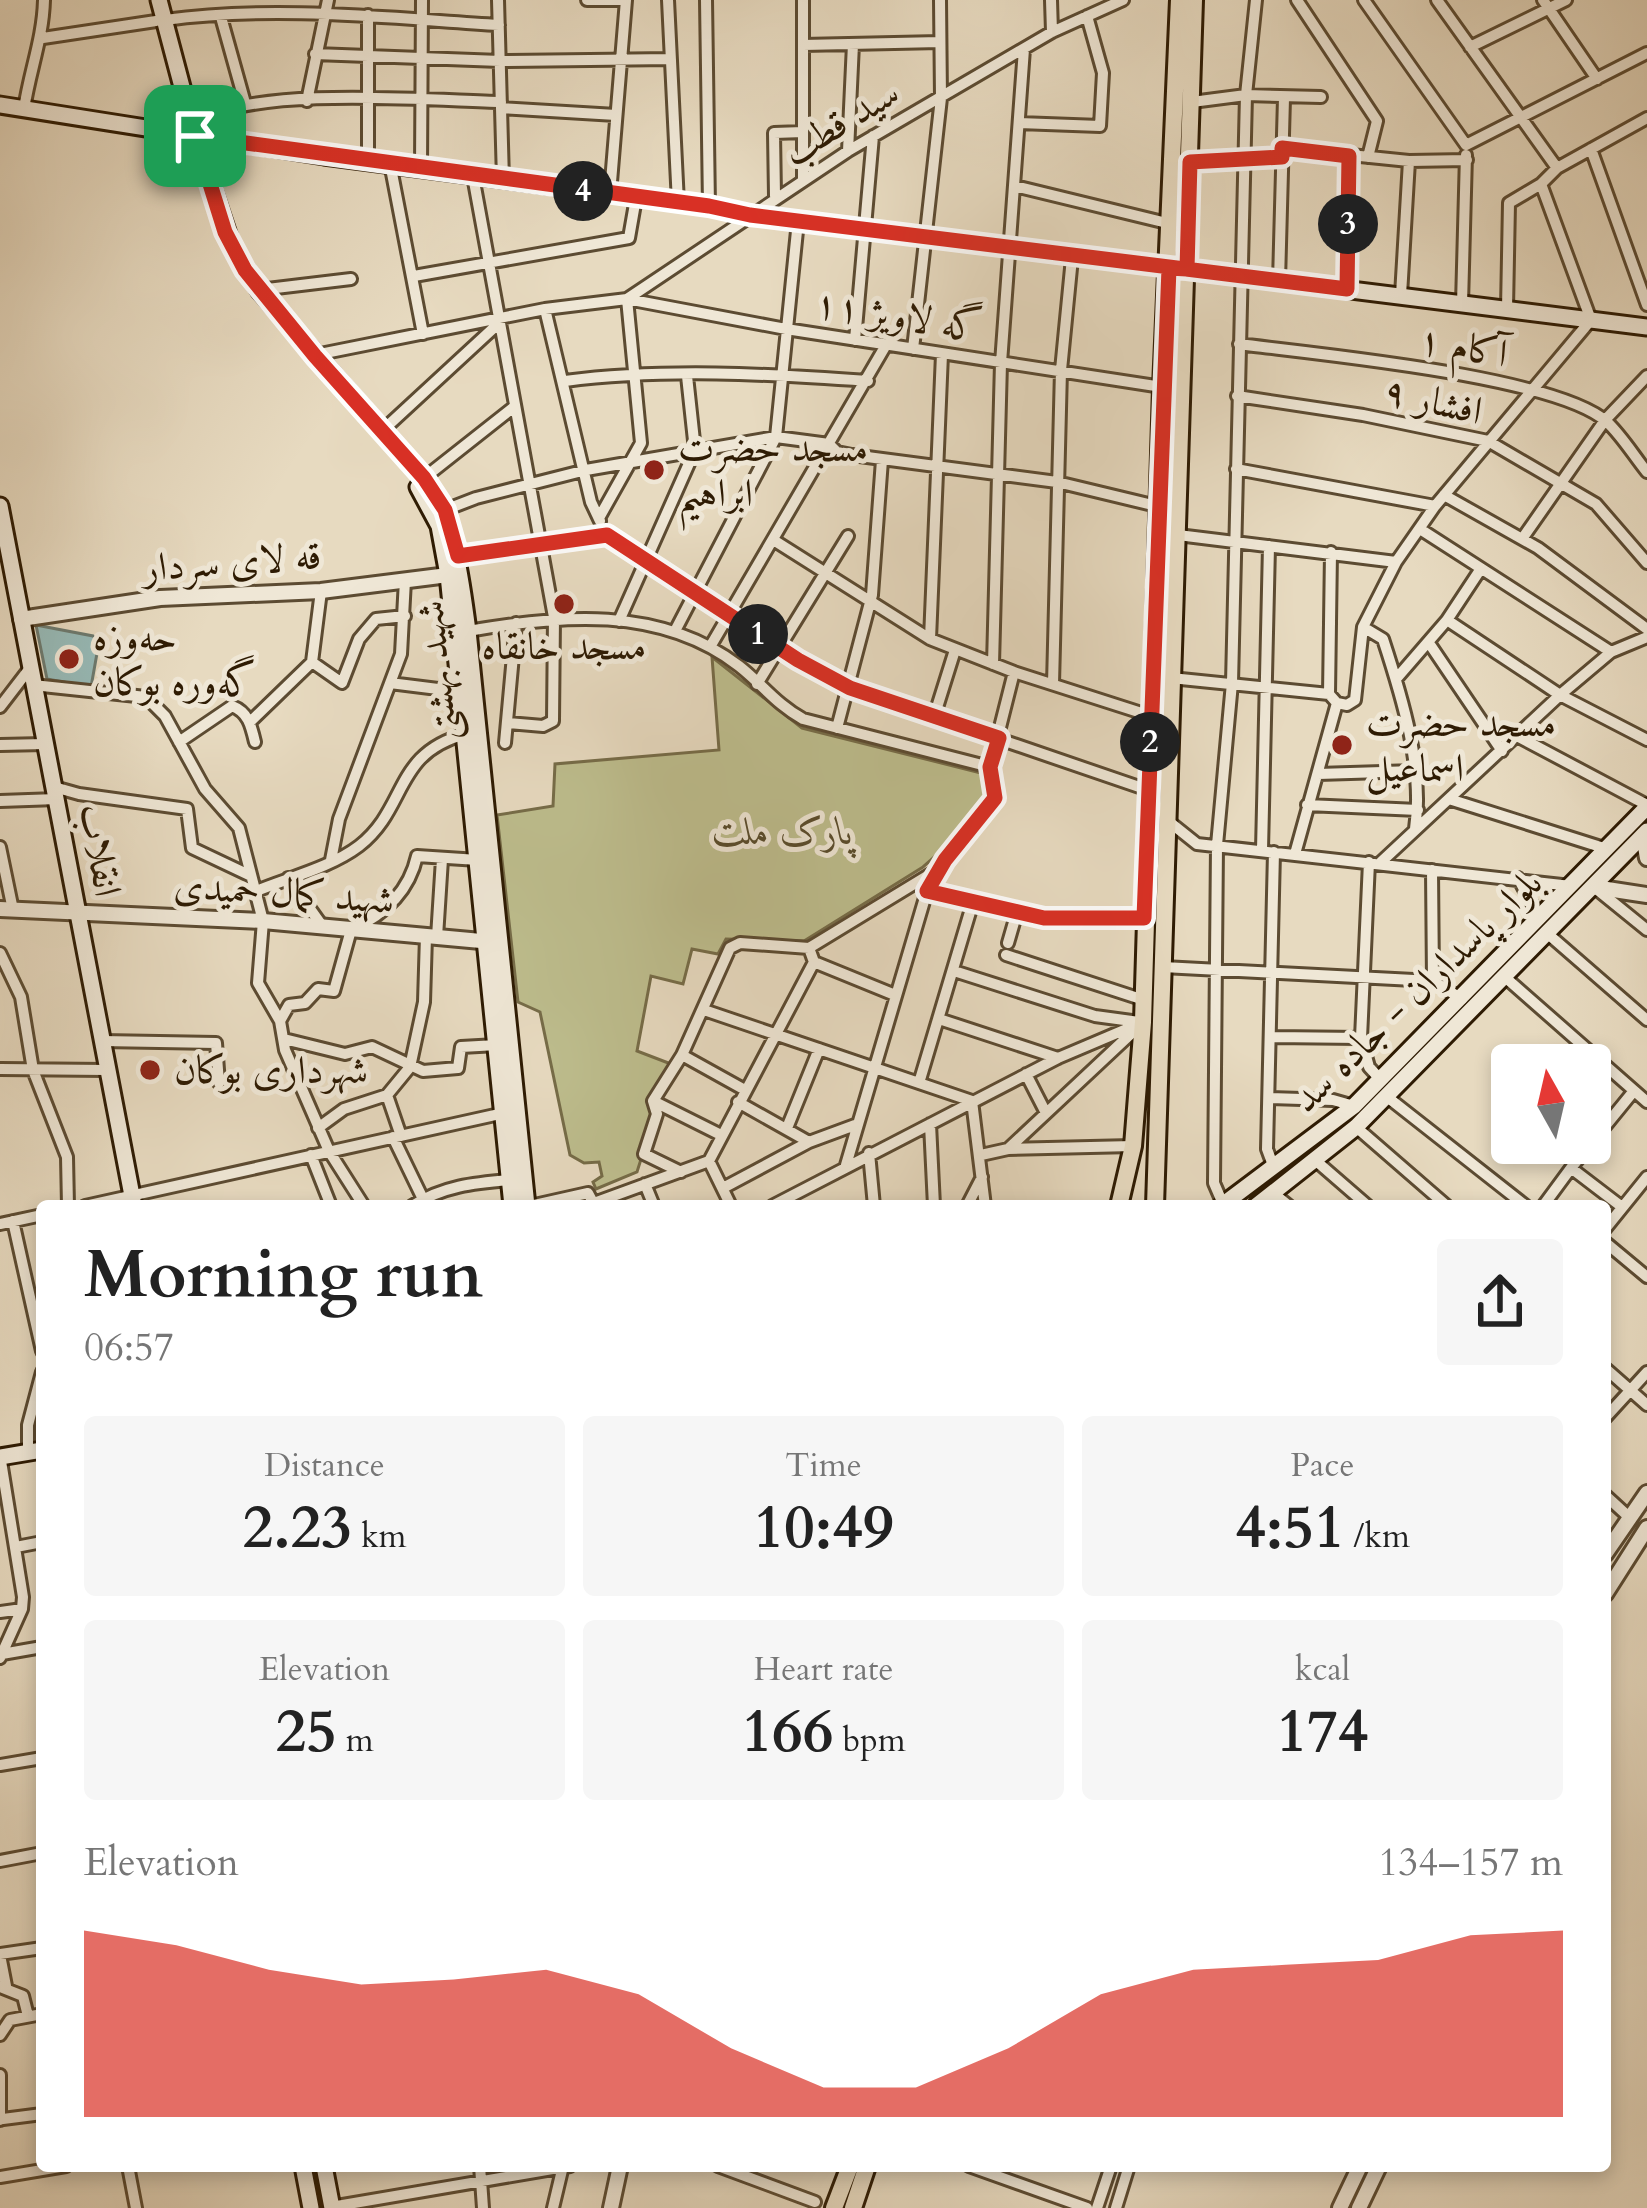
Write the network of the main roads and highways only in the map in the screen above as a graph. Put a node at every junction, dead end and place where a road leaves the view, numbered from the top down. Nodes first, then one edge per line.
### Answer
1 (155, 0) edge
2 (1179, 0) edge
3 (1194, 0) edge
4 (0, 105) edge
5 (190, 135) junction
6 (1178, 269) junction
7 (1647, 327) edge
8 (0, 507) edge
9 (1647, 806) edge
10 (1645, 833) edge
11 (1544, 926) junction
12 (492, 942) junction
13 (1450, 1020) junction
14 (510, 1112) junction
15 (133, 1200) edge
16 (511, 1200) edge
17 (527, 1200) edge
18 (1120, 1200) edge
19 (1155, 1200) edge
20 (1229, 1200) edge
21 (1264, 1200) edge
22 (35, 1452) edge
23 (0, 1456) edge
24 (304, 2172) edge
25 (325, 2172) edge
26 (848, 2172) edge
27 (865, 2172) edge
28 (311, 2208) edge
29 (332, 2208) edge
30 (834, 2208) edge
31 (853, 2208) edge

1 - 5 main road, شهید بهشتی
2 - 6 main road
3 - 6 main road
4 - 5 main road
5 - 6 main road
5 - 12 main road, شهید بهشتی
5 - 12 main road, شهید بهشتی
6 - 7 main road
6 - 18 main road
6 - 19 main road
8 - 15 main road, انقلاب
9 - 11 main road, بلوار پاسداران - جاده سد
10 - 11 main road, بلوار پاسداران - جاده سد
11 - 13 main road, بلوار پاسداران - جاده سد
11 - 13 main road, بلوار پاسداران - جاده سد
12 - 14 main road, شهید بهشتی
12 - 14 main road, شهید بهشتی
13 - 20 main road, بلوار پاسداران - جاده سد
13 - 21 main road, بلوار پاسداران - جاده سد
14 - 16 main road, شهید بهشتی
14 - 17 main road, شهید بهشتی
22 - 23 main road
24 - 28 main road
25 - 29 main road
26 - 30 main road
27 - 31 main road

